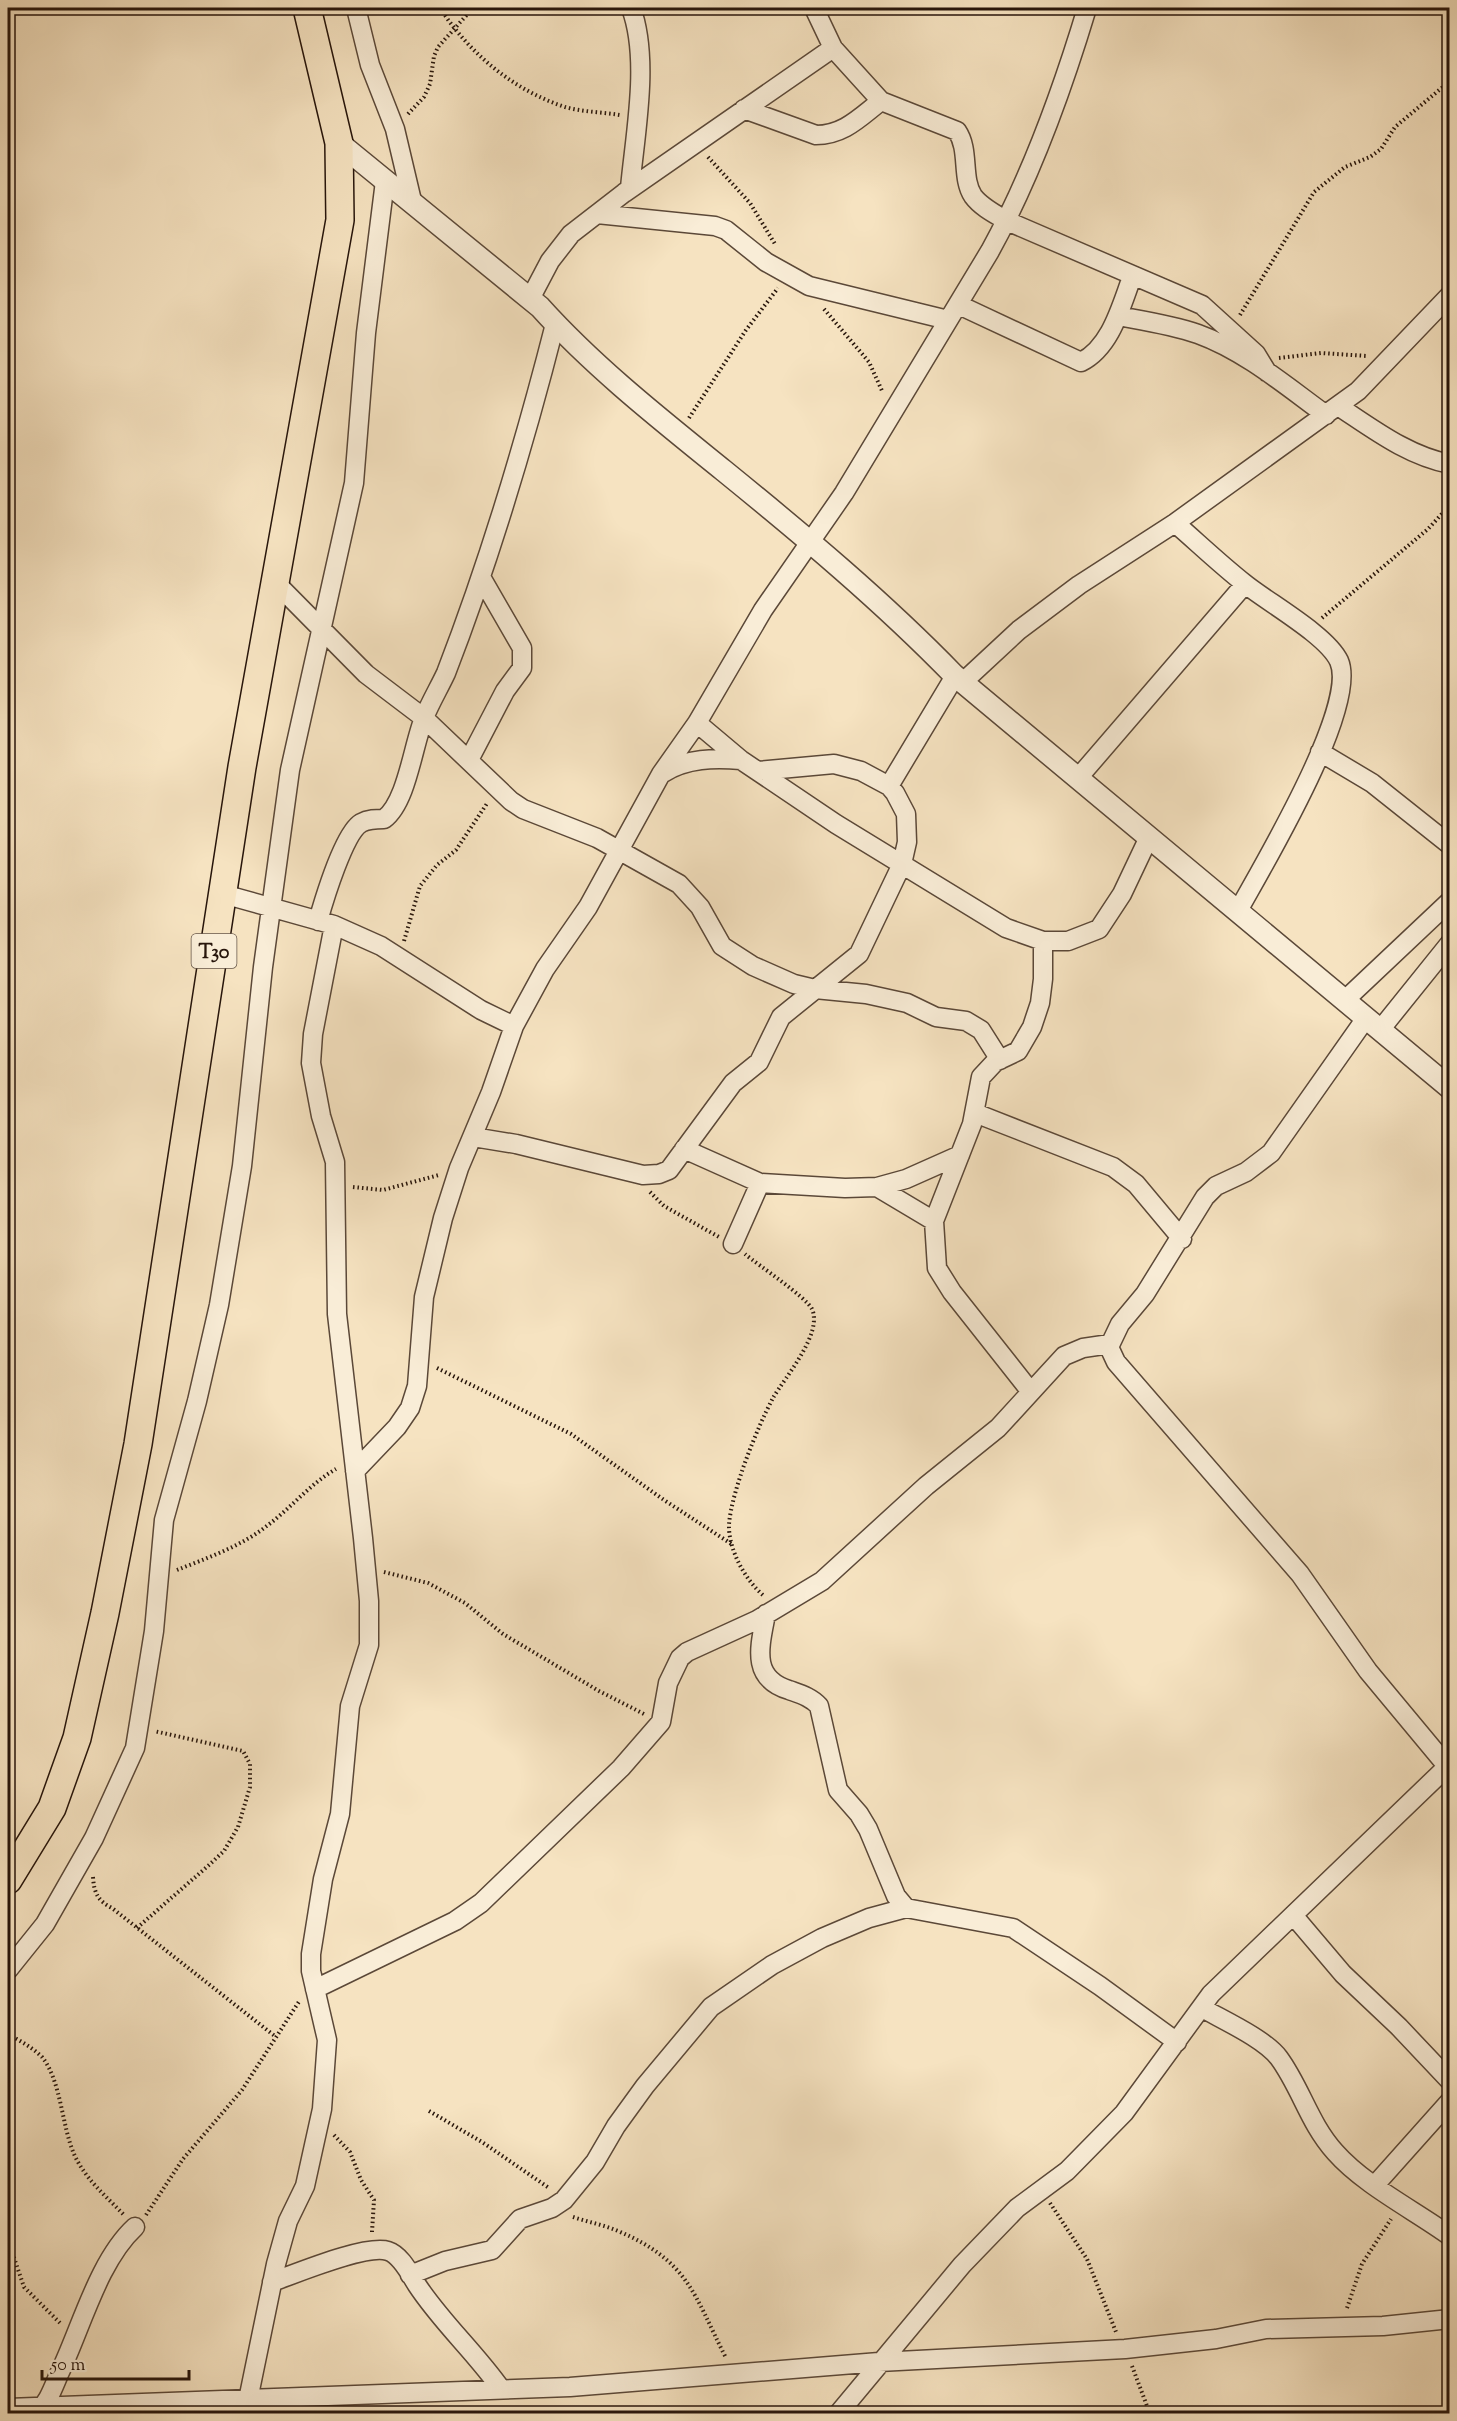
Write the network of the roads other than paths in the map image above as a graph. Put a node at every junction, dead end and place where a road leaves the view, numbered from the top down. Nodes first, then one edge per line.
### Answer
1 (307, 8) edge
2 (356, 8) edge
3 (631, 8) edge
4 (814, 8) edge
5 (1087, 8) edge
6 (833, 48) junction
7 (881, 101) junction
8 (744, 109) junction
9 (339, 143) junction
10 (385, 181) junction
11 (630, 188) junction
12 (411, 201) junction
13 (597, 214) junction
14 (1007, 221) junction
15 (1131, 277) junction
16 (1449, 295) edge
17 (530, 299) junction
18 (953, 312) junction
19 (1118, 316) junction
20 (555, 324) junction
21 (1263, 366) junction
22 (1332, 410) junction
23 (1449, 464) edge
24 (1175, 524) junction
25 (810, 541) junction
26 (481, 577) junction
27 (275, 582) junction
28 (1245, 584) junction
29 (321, 630) junction
30 (959, 679) junction
31 (424, 718) junction
32 (697, 723) junction
33 (1320, 752) junction
34 (469, 760) junction
35 (741, 760) junction
36 (758, 771) junction
37 (661, 774) junction
38 (1078, 778) junction
39 (890, 786) junction
40 (1149, 837) junction
41 (1449, 845) edge
42 (621, 851) junction
43 (902, 864) junction
44 (223, 894) junction
45 (1449, 901) edge
46 (272, 909) junction
47 (1238, 911) junction
48 (326, 923) junction
49 (1043, 941) junction
50 (1449, 943) edge
51 (815, 989) junction
52 (1345, 1000) junction
53 (1373, 1024) junction
54 (514, 1026) junction
55 (1000, 1060) junction
56 (1449, 1088) edge
57 (975, 1113) junction
58 (473, 1137) junction
59 (684, 1149) junction
60 (960, 1155) junction
61 (760, 1183) junction
62 (877, 1187) junction
63 (934, 1221) junction
64 (1182, 1239) junction
65 (732, 1244) road end
66 (1110, 1344) junction
67 (1031, 1392) junction
68 (354, 1466) junction
69 (772, 1611) junction
70 (1448, 1765) edge
71 (8, 1880) edge
72 (906, 1908) junction
73 (1293, 1915) junction
74 (8, 1971) edge
75 (314, 1984) junction
76 (1202, 2008) junction
77 (1177, 2042) junction
78 (1449, 2081) edge
79 (1449, 2100) edge
80 (1375, 2185) junction
81 (135, 2227) road end
82 (1449, 2236) edge
83 (410, 2275) junction
84 (272, 2282) junction
85 (1449, 2319) edge
86 (879, 2362) junction
87 (501, 2390) junction
88 (246, 2407) edge
89 (8, 2408) edge
90 (40, 2410) edge
91 (838, 2414) edge

1 - 9 main road, T30
2 - 12 street
3 - 11 street
4 - 6 street
5 - 14 street
6 - 7 street
6 - 8 street
7 - 8 street
7 - 14 street
8 - 11 street
9 - 10 street
9 - 27 main road, T30
10 - 12 street
10 - 29 street
11 - 13 street
12 - 17 street
13 - 17 street
13 - 18 street
14 - 15 street
14 - 18 street
15 - 19 street
15 - 21 street
16 - 22 street
17 - 20 street
18 - 19 street
18 - 25 street
19 - 21 street
20 - 25 street
20 - 26 street
21 - 22 street
22 - 23 street
22 - 24 street
24 - 28 street
24 - 30 street
25 - 30 street
25 - 32 street
26 - 31 street
26 - 34 street
27 - 29 street
27 - 44 main road, T30
28 - 33 street
28 - 38 street
29 - 31 street
29 - 46 street
30 - 38 street
30 - 39 street
31 - 34 street
31 - 48 street
32 - 35 street
32 - 37 street
33 - 41 street
33 - 47 street
34 - 42 street
35 - 36 street
35 - 37 street
36 - 39 street
36 - 43 street
37 - 42 street
38 - 40 street
39 - 43 street
40 - 47 street
40 - 49 street
42 - 51 street
42 - 54 street
43 - 49 street
43 - 51 street
44 - 46 street
44 - 71 main road, T30
45 - 52 street
46 - 48 street
46 - 74 street
47 - 52 street
48 - 54 street
48 - 68 street
49 - 55 street
50 - 53 street
51 - 55 street
51 - 59 street
52 - 53 street
53 - 56 street
53 - 64 street
54 - 58 street
55 - 57 street
57 - 60 street
57 - 64 street
58 - 59 street
58 - 68 street
59 - 61 street
60 - 62 street
60 - 63 street
61 - 62 street
61 - 65 street
62 - 63 street
63 - 67 street
64 - 66 street
66 - 67 street
66 - 70 street
67 - 69 street
68 - 75 street
69 - 72 street
69 - 75 street
70 - 73 street
72 - 77 street
72 - 83 street
73 - 76 street
73 - 78 street
75 - 84 street
76 - 77 street
76 - 80 street
77 - 86 street
79 - 80 street
80 - 82 street
81 - 90 street
83 - 84 street
83 - 87 street
84 - 88 street
85 - 86 street
86 - 87 street
86 - 91 street
87 - 88 street
88 - 90 street
89 - 90 street

